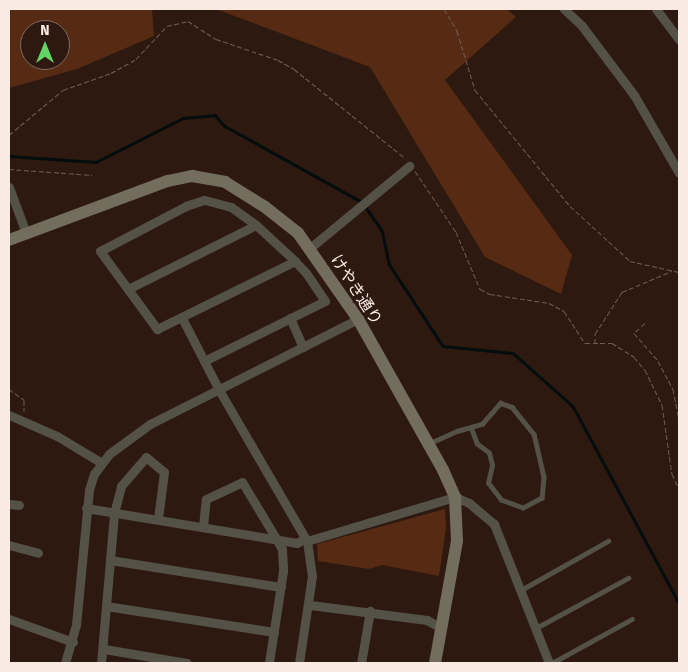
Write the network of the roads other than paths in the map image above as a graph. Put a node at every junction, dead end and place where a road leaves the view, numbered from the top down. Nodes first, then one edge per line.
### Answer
1 (564, 9) edge
2 (656, 9) edge
3 (679, 39) edge
4 (409, 166) dead end
5 (679, 173) edge
6 (9, 187) edge
7 (256, 225) junction
8 (26, 233) junction
9 (9, 240) edge
10 (310, 248) junction
11 (294, 262) junction
12 (128, 289) junction
13 (182, 318) junction
14 (290, 318) junction
15 (358, 320) junction
16 (303, 347) junction
17 (204, 361) junction
18 (219, 390) junction
19 (9, 415) edge
20 (471, 428) junction
21 (429, 444) junction
22 (102, 463) junction
23 (455, 497) junction
24 (9, 504) edge
25 (19, 505) dead end
26 (86, 508) junction
27 (114, 513) junction
28 (158, 519) junction
29 (203, 526) junction
30 (306, 539) junction
31 (277, 540) junction
32 (608, 541) dead end
33 (9, 545) edge
34 (38, 553) dead end
35 (110, 560) junction
36 (628, 578) dead end
37 (281, 587) junction
38 (521, 590) junction
39 (310, 605) junction
40 (106, 606) junction
41 (370, 611) junction
42 (9, 619) edge
43 (632, 619) dead end
44 (442, 628) junction
45 (536, 628) junction
46 (274, 632) junction
47 (73, 642) junction
48 (104, 650) junction
49 (65, 663) edge
50 (101, 663) edge
51 (187, 663) edge
52 (269, 663) edge
53 (300, 663) edge
54 (361, 663) edge
55 (435, 663) edge
56 (551, 663) edge

1 - 5 street
2 - 3 street
4 - 10 street
6 - 8 street
7 - 11 street
7 - 12 street
7 - 12 street
8 - 9 street, けやき通り
8 - 10 street, けやき通り
10 - 15 street, けやき通り
11 - 13 street
11 - 14 street
12 - 13 street
13 - 17 street
14 - 16 street
14 - 17 street
15 - 16 street
15 - 21 street, けやき通り
16 - 18 street
17 - 18 street
18 - 22 street
18 - 30 street
19 - 22 street
20 - 20 lane
20 - 21 lane
21 - 23 street, けやき通り
22 - 26 street
23 - 30 street
23 - 38 street
23 - 44 street, けやき通り
24 - 25 street
26 - 27 street
26 - 47 street
27 - 28 street
27 - 28 street
27 - 35 street
28 - 29 street
29 - 31 street
29 - 31 street
30 - 31 street
30 - 39 street
31 - 37 street
32 - 38 lane
33 - 34 street
35 - 37 street
35 - 40 street
36 - 45 lane
37 - 46 street
38 - 45 street
39 - 41 street
39 - 53 street
40 - 46 street
40 - 48 street
41 - 44 street
41 - 54 street
42 - 47 street
43 - 56 lane
44 - 55 street, けやき通り
45 - 56 street
46 - 52 street
47 - 49 street
48 - 50 street
48 - 51 street

